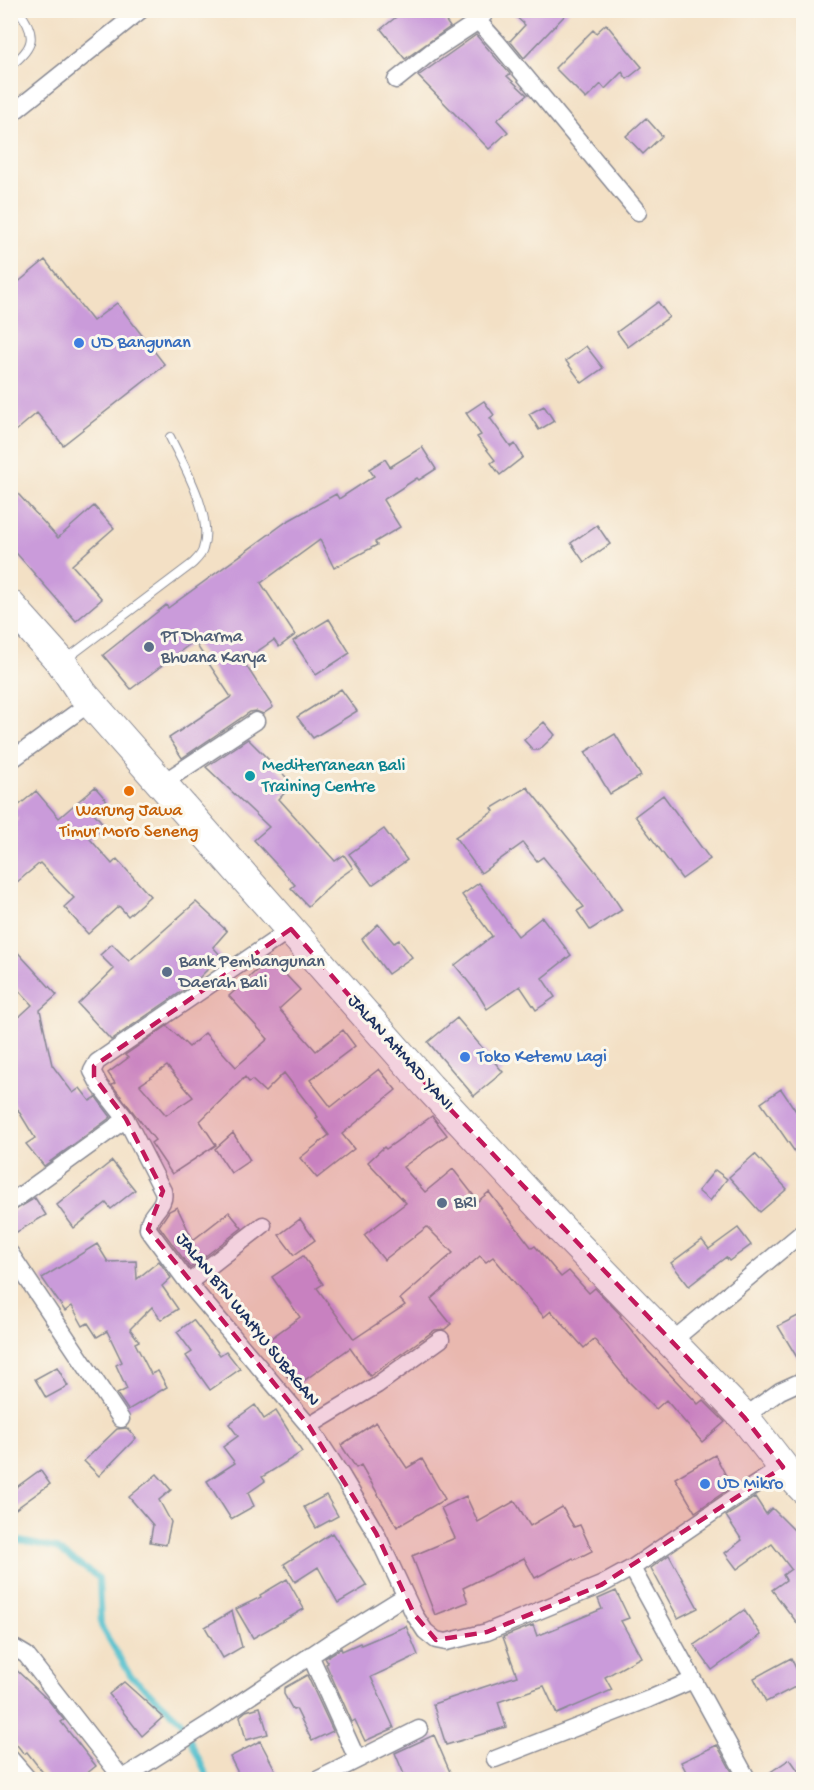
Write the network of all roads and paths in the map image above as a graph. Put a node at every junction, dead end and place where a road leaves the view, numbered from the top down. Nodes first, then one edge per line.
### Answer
1 (18, 10) edge
2 (141, 10) edge
3 (478, 14) edge
4 (10, 66) edge
5 (396, 80) dead end
6 (10, 115) edge
7 (638, 212) dead end
8 (170, 437) dead end
9 (10, 605) edge
10 (62, 663) junction
11 (91, 702) junction
12 (256, 721) dead end
13 (12, 755) edge
14 (161, 784) junction
15 (291, 929) junction
16 (126, 1119) junction
17 (10, 1203) edge
18 (263, 1225) dead end
19 (804, 1231) edge
20 (10, 1253) edge
21 (188, 1283) junction
22 (441, 1339) dead end
23 (670, 1342) junction
24 (804, 1380) edge
25 (744, 1417) junction
26 (121, 1419) dead end
27 (309, 1426) junction
28 (783, 1467) junction
29 (804, 1489) edge
30 (632, 1568) junction
31 (405, 1596) junction
32 (10, 1649) edge
33 (310, 1655) junction
34 (693, 1680) junction
35 (420, 1729) dead end
36 (10, 1758) edge
37 (357, 1759) junction
38 (495, 1760) dead end
39 (29, 1779) edge
40 (121, 1779) edge
41 (317, 1779) edge
42 (748, 1779) edge

1 - 4 lane
2 - 6 street
3 - 5 street
3 - 7 street
8 - 10 lane
9 - 10 highway, JALAN AHMAD YANI
10 - 11 highway, JALAN AHMAD YANI
11 - 13 street
11 - 14 highway, JALAN AHMAD YANI
12 - 14 street
14 - 15 highway, JALAN AHMAD YANI
15 - 16 street, JALAN BTN WAHYU SUBAGAN
15 - 23 highway, JALAN AHMAD YANI
16 - 17 street
16 - 21 street, JALAN BTN WAHYU SUBAGAN
18 - 21 street
19 - 23 street
20 - 26 street
21 - 27 street, JALAN BTN WAHYU SUBAGAN
22 - 27 street
23 - 25 highway, JALAN AHMAD YANI
24 - 25 street
25 - 28 highway, JALAN AHMAD YANI
27 - 31 street, JALAN BTN WAHYU SUBAGAN
28 - 29 highway, JALAN AHMAD YANI
28 - 30 street, JALAN BTN WAHYU SUBAGAN
30 - 31 street, JALAN BTN WAHYU SUBAGAN
30 - 34 street
31 - 33 street
32 - 40 street
33 - 37 street
33 - 40 street
34 - 38 street
34 - 42 street
35 - 37 street
36 - 39 street
37 - 41 street

